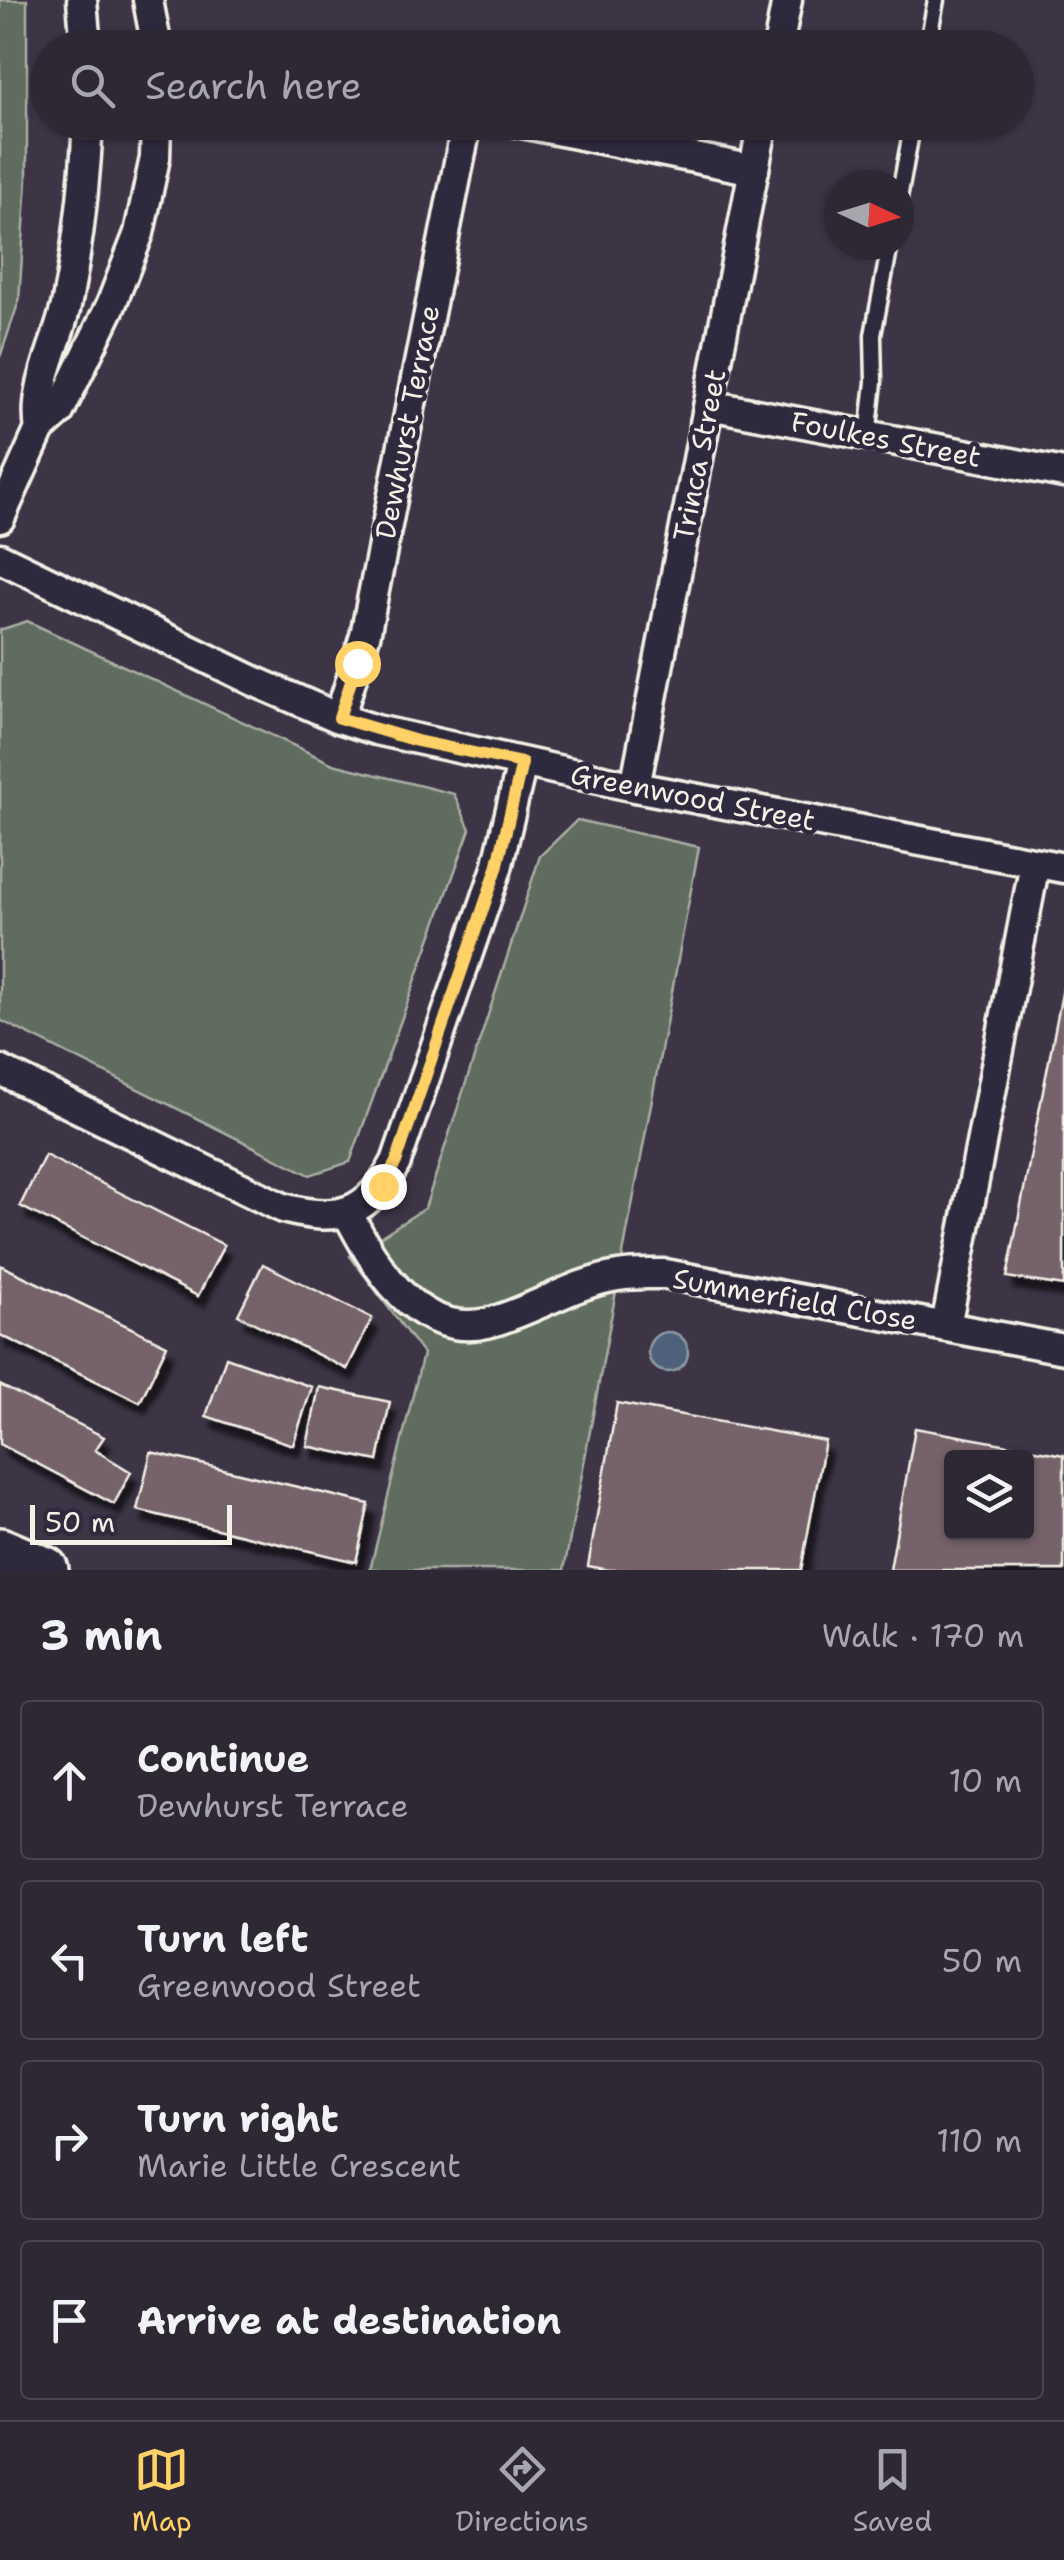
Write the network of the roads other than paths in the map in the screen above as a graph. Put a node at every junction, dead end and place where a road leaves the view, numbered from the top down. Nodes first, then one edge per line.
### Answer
1 (82, 0) edge
2 (148, 0) edge
3 (787, 0) edge
4 (936, 0) edge
5 (84, 30) edge
6 (154, 30) edge
7 (781, 30) edge
8 (930, 30) edge
9 (87, 140) edge
10 (156, 140) edge
11 (463, 140) edge
12 (606, 140) edge
13 (760, 140) edge
14 (910, 140) edge
15 (754, 170) junction
16 (904, 170) edge
17 (887, 260) edge
18 (708, 405) junction
19 (40, 429) junction
20 (868, 436) junction
21 (1064, 474) edge
22 (0, 518) edge
23 (0, 558) edge
24 (339, 718) junction
25 (522, 763) junction
26 (635, 788) junction
27 (1035, 862) junction
28 (1064, 868) edge
29 (0, 1070) edge
30 (347, 1212) junction
31 (946, 1326) junction
32 (1064, 1349) edge
33 (0, 1551) edge
34 (45, 1570) edge

1 - 5 street
2 - 6 street
3 - 7 street
4 - 8 lane
9 - 19 street
10 - 19 street
11 - 24 street, Dewhurst Terrace
12 - 15 street
13 - 15 street, Trinca Street
14 - 16 lane
15 - 18 street, Trinca Street
17 - 20 lane
18 - 20 street, Foulkes Street
18 - 26 street, Trinca Street
19 - 22 street
20 - 21 street, Foulkes Street
23 - 24 street, Greenwood Street
24 - 25 street, Greenwood Street
25 - 26 street, Greenwood Street
25 - 30 street
26 - 27 street, Greenwood Street
27 - 28 street, Greenwood Street
27 - 31 street, Summerfield Close
29 - 30 street
30 - 31 street, Summerfield Close
31 - 32 street, Summerfield Close
33 - 34 main road

